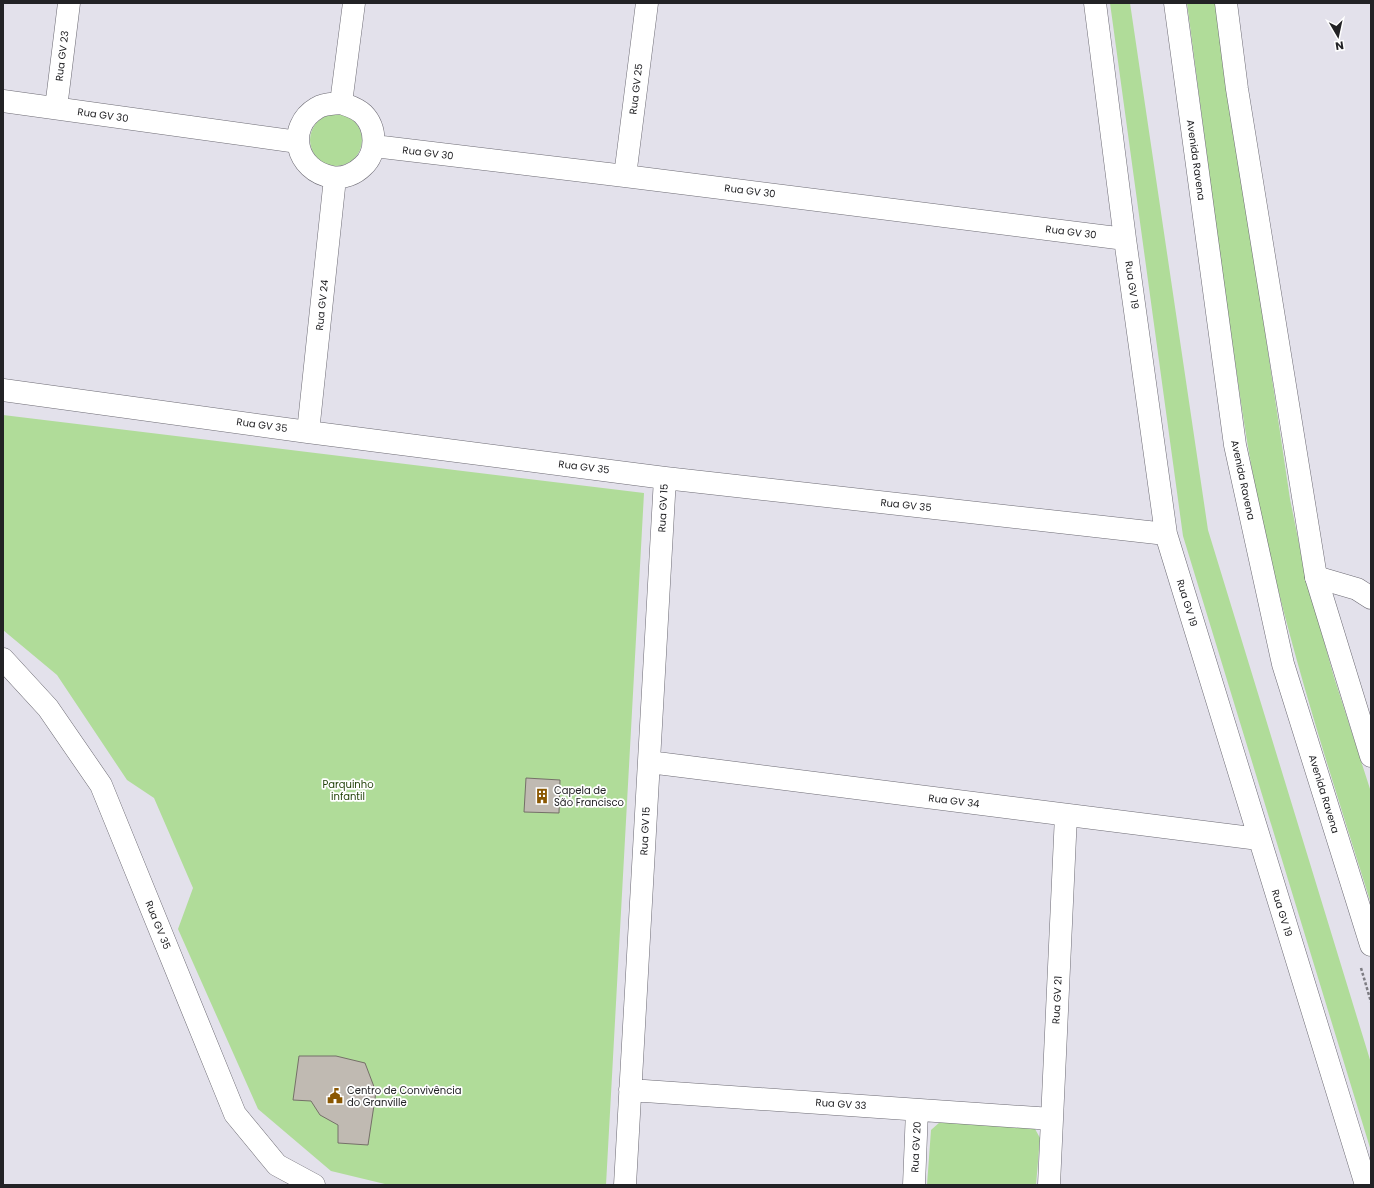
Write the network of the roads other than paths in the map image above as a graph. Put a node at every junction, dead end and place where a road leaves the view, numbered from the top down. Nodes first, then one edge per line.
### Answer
1 (69, 3) edge
2 (354, 3) edge
3 (647, 3) edge
4 (1095, 3) edge
5 (1175, 3) edge
6 (1226, 3) edge
7 (3, 102) edge
8 (341, 103) junction
9 (56, 108) junction
10 (298, 142) junction
11 (374, 146) junction
12 (625, 176) junction
13 (335, 178) junction
14 (1125, 238) junction
15 (3, 390) edge
16 (308, 432) junction
17 (665, 478) junction
18 (1166, 534) junction
19 (1316, 577) junction
20 (1371, 598) edge
21 (3, 659) edge
22 (1371, 756) edge
23 (649, 762) junction
24 (1066, 815) junction
25 (1259, 839) junction
26 (1371, 945) edge
27 (630, 1090) junction
28 (917, 1110) junction
29 (1052, 1119) junction
30 (314, 1185) edge
31 (625, 1185) edge
32 (914, 1185) edge
33 (1049, 1185) edge
34 (1366, 1185) edge

1 - 9 street, Rua GV 23
2 - 8 street
3 - 12 street, Rua GV 25
4 - 14 street, Rua GV 19
5 - 26 street, Avenida Ravena
6 - 19 street
7 - 9 street, Rua GV 30
8 - 10 street
8 - 11 street
9 - 10 street, Rua GV 30
10 - 13 street
11 - 12 street, Rua GV 30
11 - 13 street
12 - 14 street, Rua GV 30
13 - 16 street, Rua GV 24
14 - 18 street, Rua GV 19
15 - 16 street, Rua GV 35
16 - 17 street, Rua GV 35
17 - 18 street, Rua GV 35
17 - 23 street, Rua GV 15
18 - 25 street, Rua GV 19
19 - 20 street
19 - 22 street
21 - 30 street, Rua GV 35
23 - 24 street, Rua GV 34
23 - 27 street, Rua GV 15
24 - 25 street, Rua GV 34
24 - 29 street, Rua GV 21
25 - 34 street, Rua GV 19
27 - 28 street, Rua GV 33
27 - 31 street, Rua GV 15
28 - 29 street, Rua GV 33
28 - 32 street, Rua GV 20
29 - 33 street, Rua GV 21

